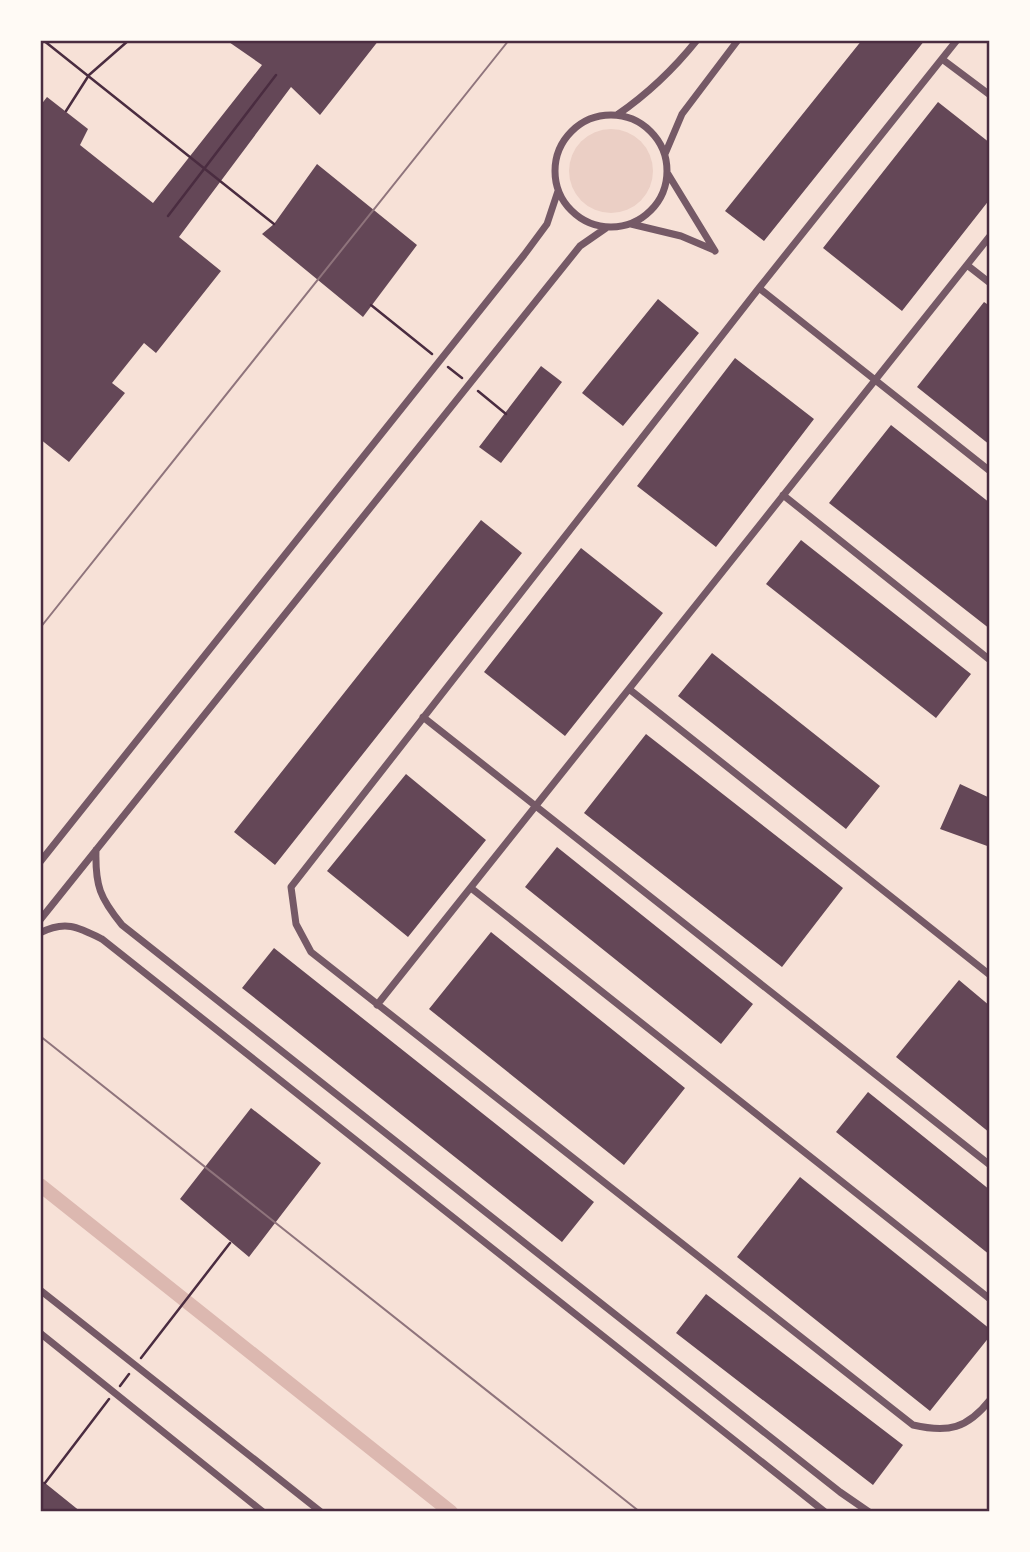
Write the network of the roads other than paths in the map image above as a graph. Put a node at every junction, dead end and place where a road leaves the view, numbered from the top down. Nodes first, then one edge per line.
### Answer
1 (697, 40) edge
2 (738, 40) edge
3 (957, 40) edge
4 (942, 59) junction
5 (990, 95) edge
6 (617, 115) junction
7 (665, 154) junction
8 (668, 174) junction
9 (558, 191) junction
10 (631, 225) junction
11 (606, 228) junction
12 (990, 236) edge
13 (967, 265) junction
14 (990, 283) edge
15 (759, 288) junction
16 (876, 380) junction
17 (990, 471) edge
18 (783, 495) junction
19 (990, 660) edge
20 (629, 689) junction
21 (424, 717) junction
22 (536, 806) junction
23 (96, 850) junction
24 (40, 862) edge
25 (471, 888) junction
26 (40, 920) edge
27 (40, 933) edge
28 (990, 975) edge
29 (377, 1005) junction
30 (990, 1165) edge
31 (40, 1290) edge
32 (990, 1299) edge
33 (40, 1333) edge
34 (990, 1400) edge
35 (263, 1512) edge
36 (321, 1512) edge
37 (825, 1512) edge
38 (869, 1512) edge

1 - 6 street
2 - 7 street
3 - 4 street
4 - 5 street
4 - 15 street
6 - 7 street
6 - 9 street
7 - 8 street
8 - 10 street
8 - 10 street
9 - 11 street
9 - 24 street
10 - 11 street
11 - 23 street
12 - 13 street
13 - 14 street
13 - 16 street
15 - 16 street
15 - 21 street
16 - 17 street
16 - 18 street
18 - 19 street
18 - 20 street
20 - 22 street
20 - 28 street
21 - 22 street
21 - 29 street
22 - 25 street
22 - 30 street
23 - 26 street
23 - 38 street
25 - 29 street
25 - 32 street
27 - 37 street
29 - 34 street
31 - 36 street
33 - 35 street

